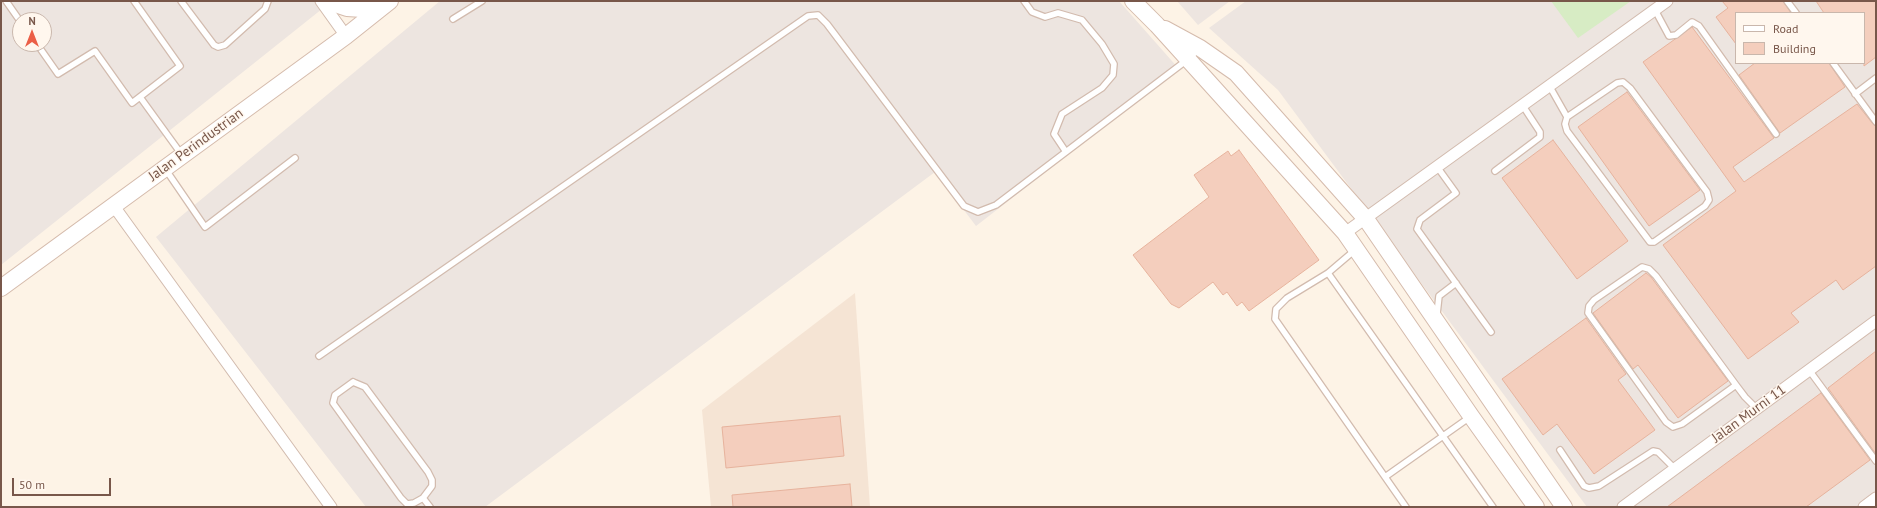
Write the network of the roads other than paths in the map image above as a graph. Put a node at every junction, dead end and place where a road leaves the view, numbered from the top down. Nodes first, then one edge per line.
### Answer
1 (6, 1) edge
2 (134, 1) edge
3 (181, 1) edge
4 (268, 1) edge
5 (321, 1) edge
6 (326, 1) edge
7 (482, 1) edge
8 (1024, 1) edge
9 (1133, 1) edge
10 (1667, 1) edge
11 (1786, 1) edge
12 (384, 6) edge
13 (1655, 10) junction
14 (14, 12) edge
15 (1795, 12) edge
16 (454, 19) dead end
17 (1157, 25) junction
18 (346, 36) junction
19 (1200, 48) junction
20 (43, 52) edge
21 (1187, 60) junction
22 (1834, 64) edge
23 (1876, 78) edge
24 (1550, 86) junction
25 (1855, 94) junction
26 (140, 97) junction
27 (1523, 106) junction
28 (1567, 117) junction
29 (1876, 122) edge
30 (1776, 134) dead end
31 (1066, 152) junction
32 (182, 155) junction
33 (294, 158) dead end
34 (165, 168) junction
35 (1438, 168) junction
36 (1495, 171) dead end
37 (113, 205) junction
38 (1366, 219) junction
39 (1345, 233) junction
40 (1355, 250) junction
41 (1328, 273) junction
42 (1456, 283) junction
43 (1, 288) edge
44 (1876, 321) edge
45 (1439, 324) junction
46 (1491, 332) dead end
47 (319, 356) dead end
48 (1809, 370) junction
49 (1736, 385) junction
50 (1757, 409) junction
51 (1471, 416) junction
52 (1442, 435) junction
53 (1560, 450) dead end
54 (1876, 461) edge
55 (1675, 468) junction
56 (1385, 477) junction
57 (423, 498) junction
58 (1876, 498) edge
59 (331, 507) edge
60 (430, 507) edge
61 (1406, 507) edge
62 (1493, 507) edge
63 (1536, 507) edge
64 (1564, 507) edge
65 (1623, 507) edge
66 (1864, 507) edge

1 - 14 lane
2 - 26 lane
3 - 4 lane
5 - 18 street
6 - 12 main road
7 - 16 lane
8 - 31 lane
9 - 17 main road
10 - 13 street
11 - 15 lane
12 - 18 main road, Jalan Perindustrian
13 - 24 street
13 - 30 lane
17 - 19 main road
17 - 21 main road
18 - 32 main road, Jalan Perindustrian
19 - 21 lane
19 - 38 main road
20 - 26 lane
21 - 31 lane
21 - 39 main road
22 - 25 lane
23 - 25 lane
24 - 27 street
24 - 28 lane
25 - 29 lane
26 - 32 lane
27 - 35 street
27 - 36 lane
28 - 28 lane
31 - 47 lane
32 - 34 main road, Jalan Perindustrian
33 - 34 lane
34 - 37 main road, Jalan Perindustrian
35 - 38 street
35 - 42 lane
37 - 43 main road, Jalan Perindustrian
37 - 59 street
38 - 39 street
38 - 45 main road
39 - 40 main road
40 - 41 lane
40 - 51 main road
41 - 52 lane
41 - 56 lane
42 - 45 lane
42 - 46 lane
44 - 48 street, Jalan Murni 11
45 - 64 main road
48 - 50 street, Jalan Murni 11
48 - 54 lane
49 - 49 lane
49 - 50 lane
50 - 55 street, Jalan Murni 11
51 - 52 lane
51 - 63 main road
52 - 56 lane
52 - 62 lane
53 - 55 lane
55 - 65 street, Jalan Murni 11
56 - 61 lane
57 - 57 lane
57 - 60 lane
58 - 66 street

